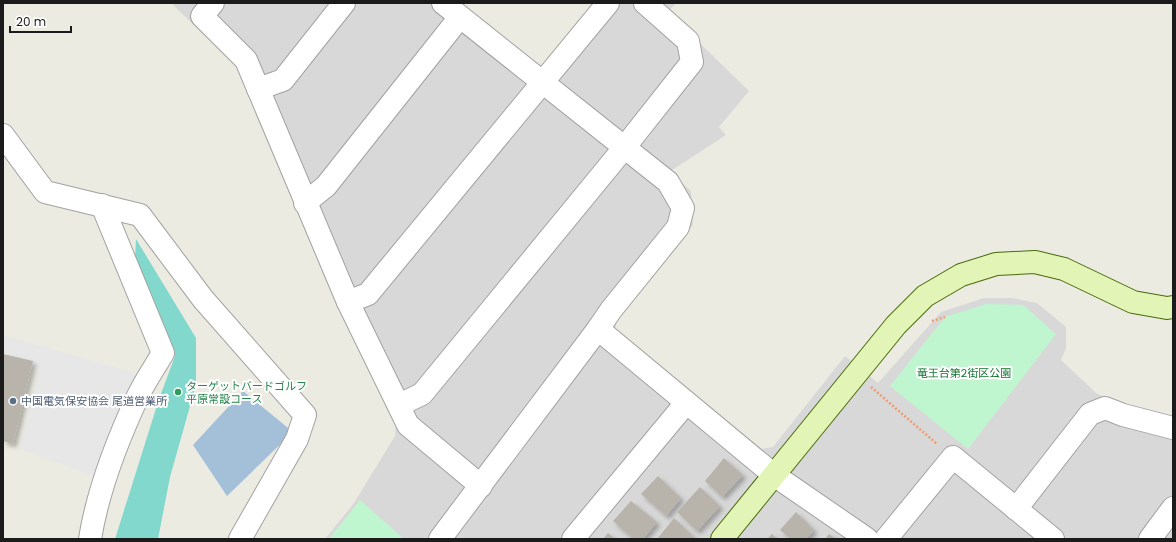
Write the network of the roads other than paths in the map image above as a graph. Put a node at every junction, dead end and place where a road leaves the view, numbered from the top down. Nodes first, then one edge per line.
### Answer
1 (213, 3) edge
2 (344, 3) edge
3 (442, 3) edge
4 (608, 3) edge
5 (645, 3) edge
6 (460, 17) junction
7 (543, 83) junction
8 (258, 89) junction
9 (3, 134) edge
10 (624, 148) junction
11 (306, 203) junction
12 (102, 205) junction
13 (348, 302) junction
14 (1173, 308) edge
15 (598, 329) junction
16 (686, 402) junction
17 (399, 405) junction
18 (1173, 428) edge
19 (774, 475) junction
20 (481, 486) junction
21 (1016, 508) junction
22 (1173, 508) edge
23 (90, 539) edge
24 (240, 539) edge
25 (440, 539) edge
26 (572, 539) edge
27 (722, 539) edge
28 (867, 539) edge
29 (886, 539) edge
30 (1053, 539) edge
31 (1150, 539) edge

1 - 8 street
2 - 8 street
3 - 6 street
4 - 7 street
5 - 10 street
6 - 7 street
6 - 11 street
7 - 10 street
7 - 13 street
8 - 11 street
9 - 12 street
10 - 15 street
10 - 17 street
11 - 13 street
12 - 23 street
12 - 24 street
13 - 17 street
14 - 19 street
15 - 16 street
15 - 20 street
16 - 19 street
16 - 26 street
17 - 20 street
18 - 21 street
19 - 27 street
19 - 28 street
20 - 25 street
21 - 29 street
21 - 30 street
22 - 31 street

